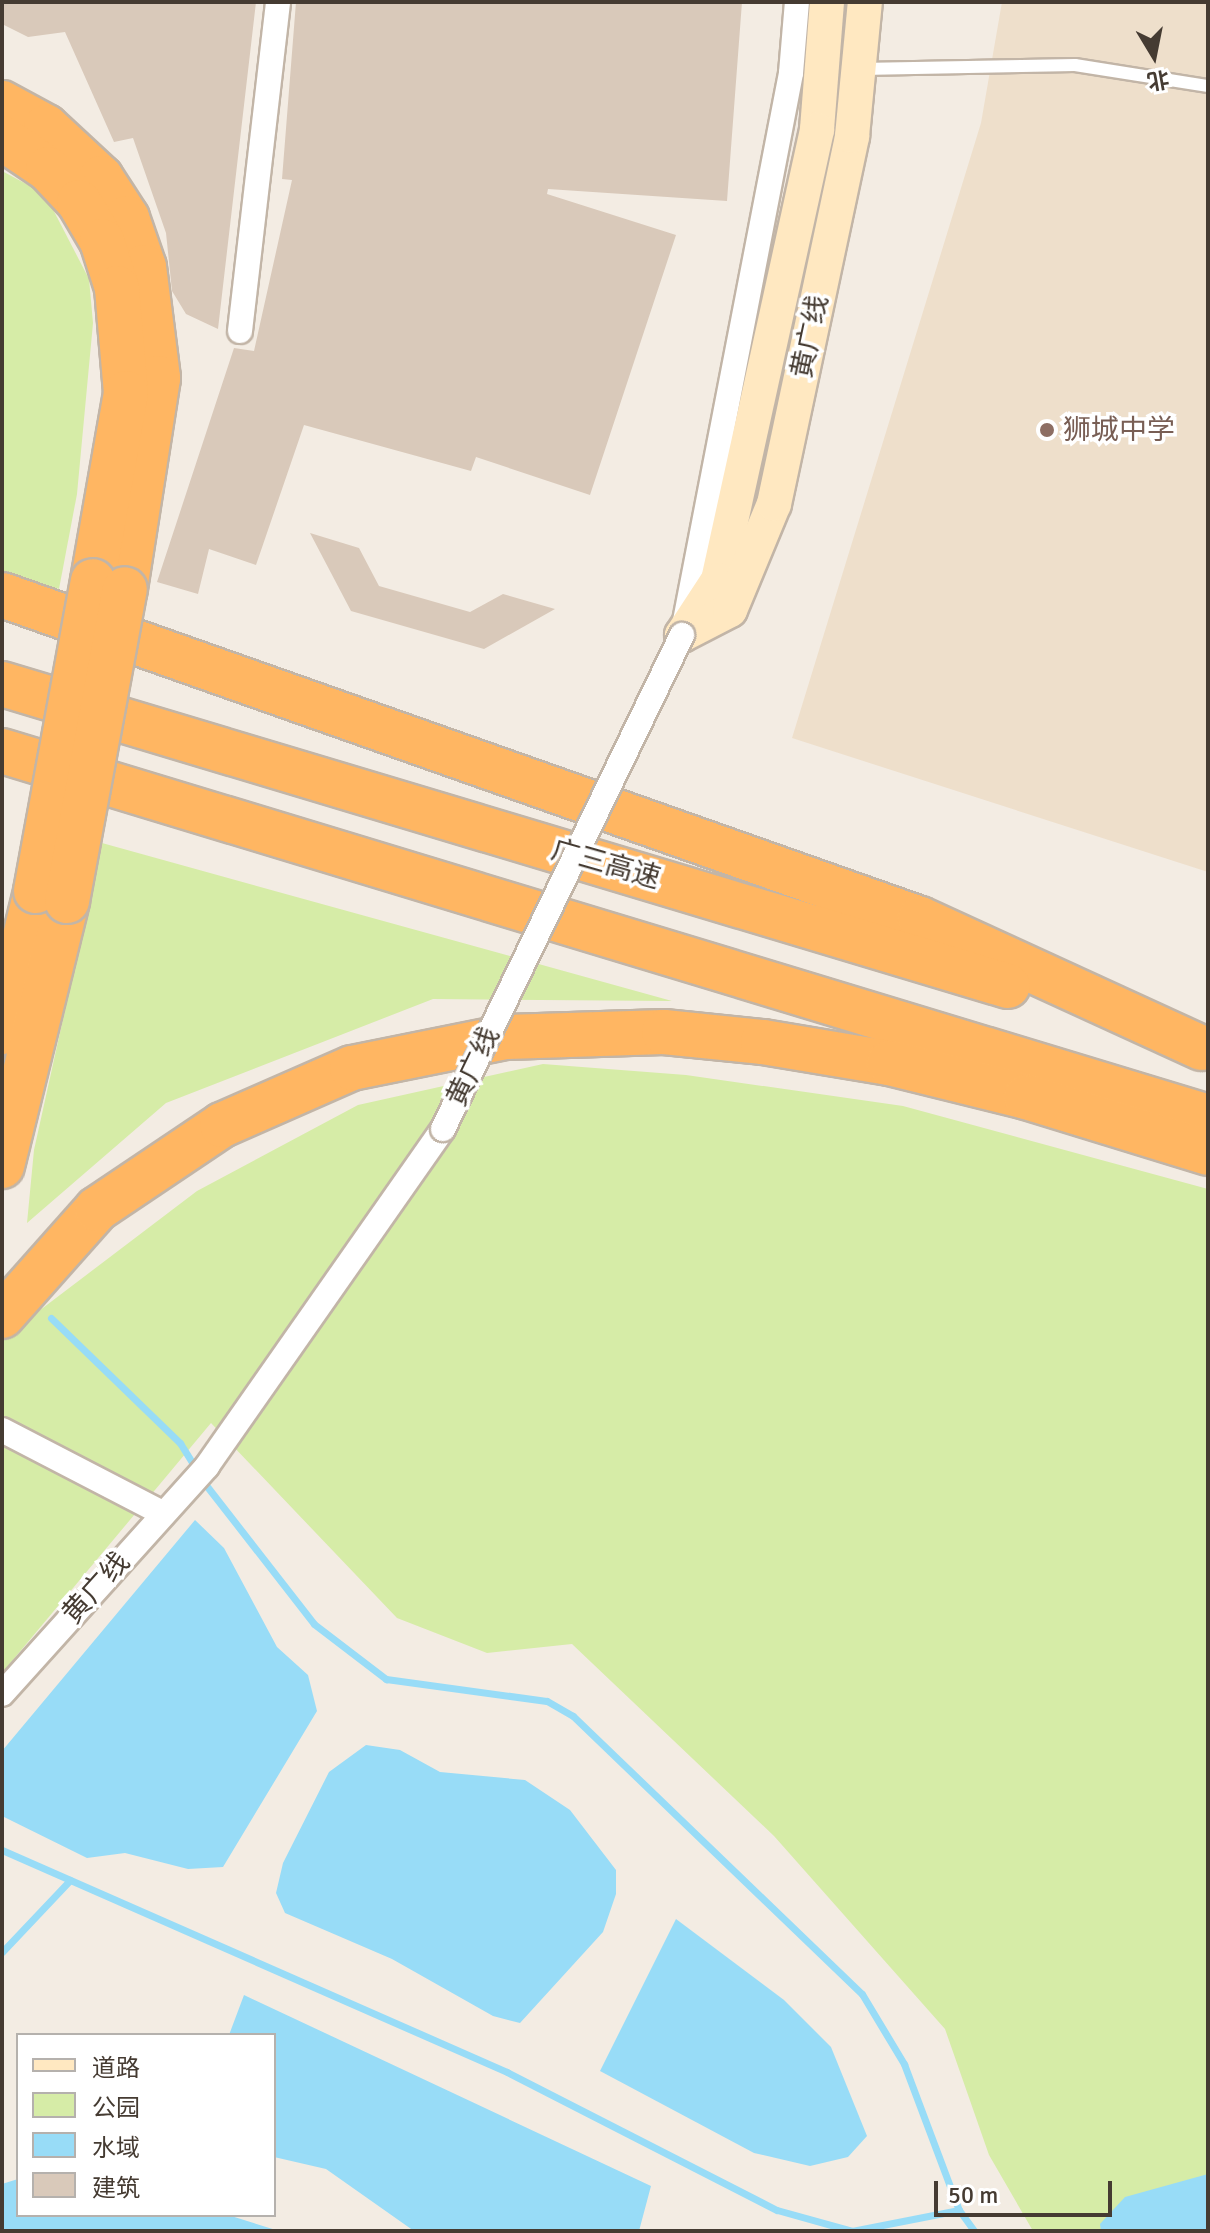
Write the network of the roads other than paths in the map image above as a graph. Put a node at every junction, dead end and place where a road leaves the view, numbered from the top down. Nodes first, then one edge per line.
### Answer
1 (278, 2) edge
2 (797, 2) edge
3 (827, 2) edge
4 (865, 2) edge
5 (830, 71) junction
6 (1208, 86) edge
7 (2, 103) edge
8 (2, 138) edge
9 (240, 331) dead end
10 (109, 585) junction
11 (2, 595) edge
12 (682, 635) joint
13 (2, 684) edge
14 (2, 751) edge
15 (52, 896) junction
16 (2, 1032) edge
17 (1205, 1049) edge
18 (1208, 1117) edge
19 (1208, 1153) edge
20 (2, 1166) edge
21 (2, 1316) edge
22 (2, 1430) edge
23 (164, 1514) junction
24 (2, 1694) edge

1 - 9 street
2 - 5 street
3 - 5 street, 黄广线
4 - 5 street, 黄广线
5 - 6 lane
5 - 12 street, 黄广线
7 - 10 highway
8 - 10 highway
10 - 15 highway, bridge
11 - 17 highway
12 - 23 street, 黄广线, bridge
13 - 17 highway, 广三高速
14 - 18 highway
15 - 16 highway
15 - 20 highway
19 - 21 highway
22 - 23 street
23 - 24 street, 黄广线

